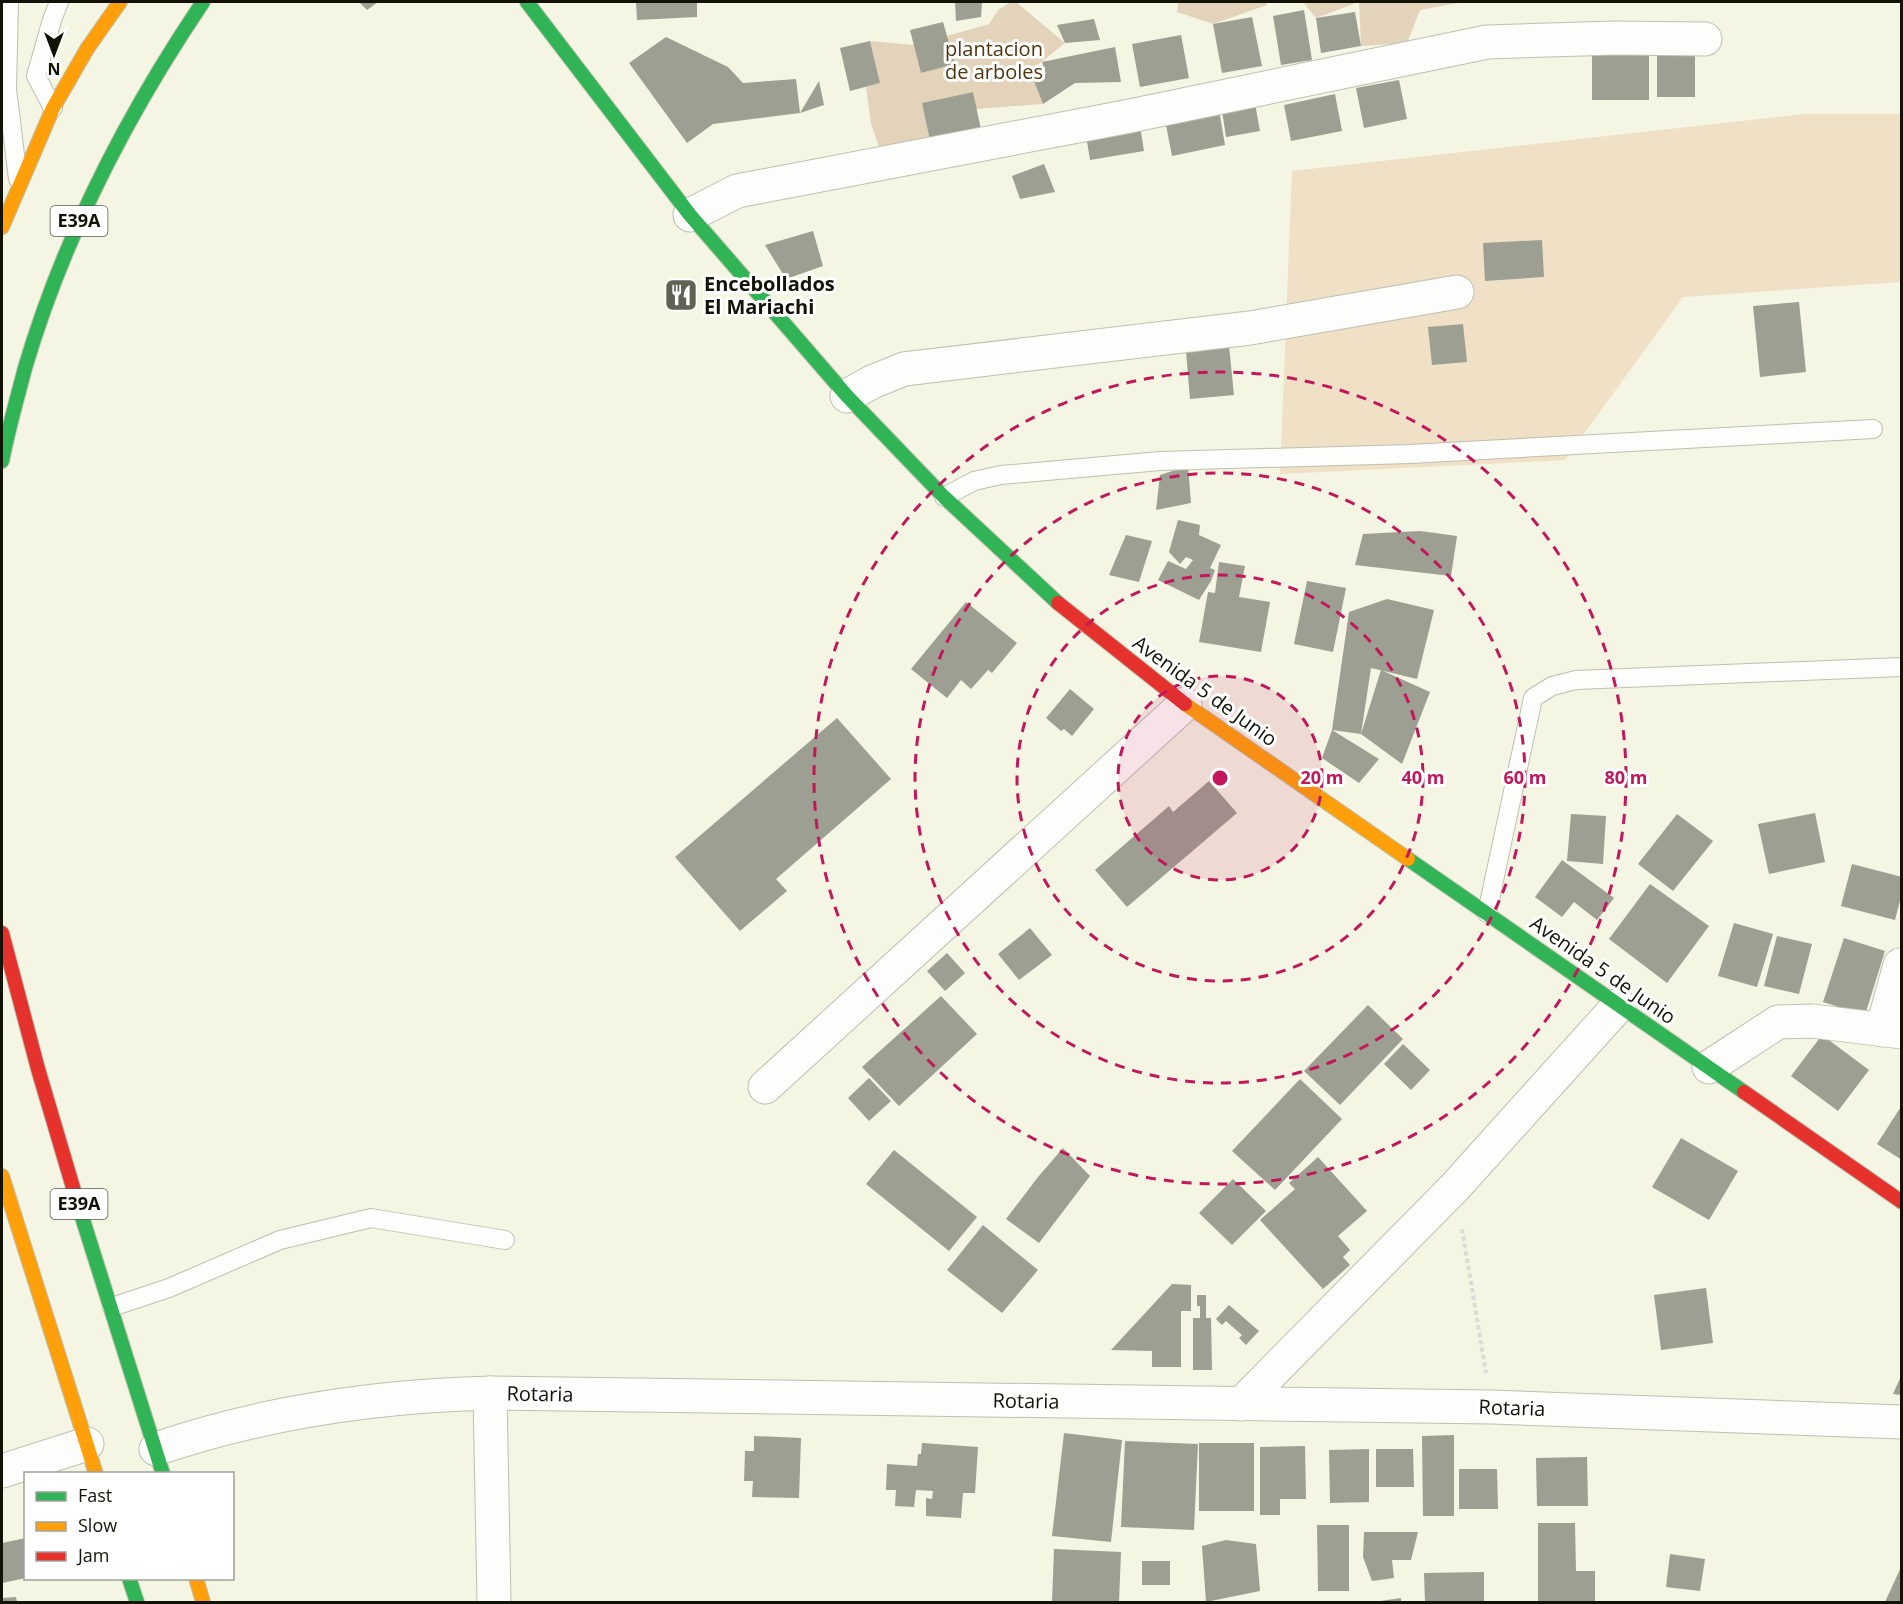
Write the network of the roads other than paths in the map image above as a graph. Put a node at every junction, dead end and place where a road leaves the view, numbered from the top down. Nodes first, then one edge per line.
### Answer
1 (9, 2) edge
2 (59, 2) edge
3 (120, 2) edge
4 (203, 2) edge
5 (527, 2) edge
6 (550, 10) dead end
7 (1705, 39) dead end
8 (53, 108) junction
9 (616, 118) junction
10 (19, 183) junction
11 (690, 215) junction
12 (2, 227) edge
13 (1457, 292) dead end
14 (847, 396) junction
15 (1873, 429) dead end
16 (2, 461) edge
17 (944, 497) junction
18 (1902, 667) edge
19 (1185, 704) junction
20 (1486, 913) junction
21 (2, 933) edge
22 (1900, 965) dead end
23 (1619, 1005) junction
24 (1892, 1031) edge
25 (1709, 1067) junction
26 (765, 1087) dead end
27 (2, 1176) edge
28 (1902, 1202) edge
29 (505, 1240) dead end
30 (112, 1307) junction
31 (490, 1393) junction
32 (1241, 1404) junction
33 (1902, 1422) edge
34 (91, 1459) edge
35 (160, 1461) edge
36 (2, 1471) edge
37 (130, 1580) edge
38 (197, 1580) edge
39 (137, 1602) edge
40 (203, 1602) edge
41 (494, 1602) edge

1 - 10 lane
2 - 8 lane
3 - 8 street
4 - 16 street, E39A
5 - 9 street
6 - 9 street
7 - 11 street
8 - 10 street
9 - 11 street, Avenida 5 de Junio
10 - 12 street
11 - 14 street, Avenida 5 de Junio
13 - 14 street
14 - 17 street, Avenida 5 de Junio
15 - 17 lane
17 - 19 street, Avenida 5 de Junio
18 - 20 lane
19 - 20 street, Avenida 5 de Junio
19 - 26 street
20 - 23 street, Avenida 5 de Junio
21 - 30 street, E39A
22 - 24 street
23 - 25 street, Avenida 5 de Junio
23 - 32 street
24 - 25 street
25 - 28 street, Avenida 5 de Junio
27 - 34 street
29 - 30 lane
30 - 35 street, E39A
31 - 32 street, Rotaria
31 - 35 street, Rotaria
31 - 41 street
32 - 33 street, Rotaria
34 - 36 street
37 - 39 street
38 - 40 street

